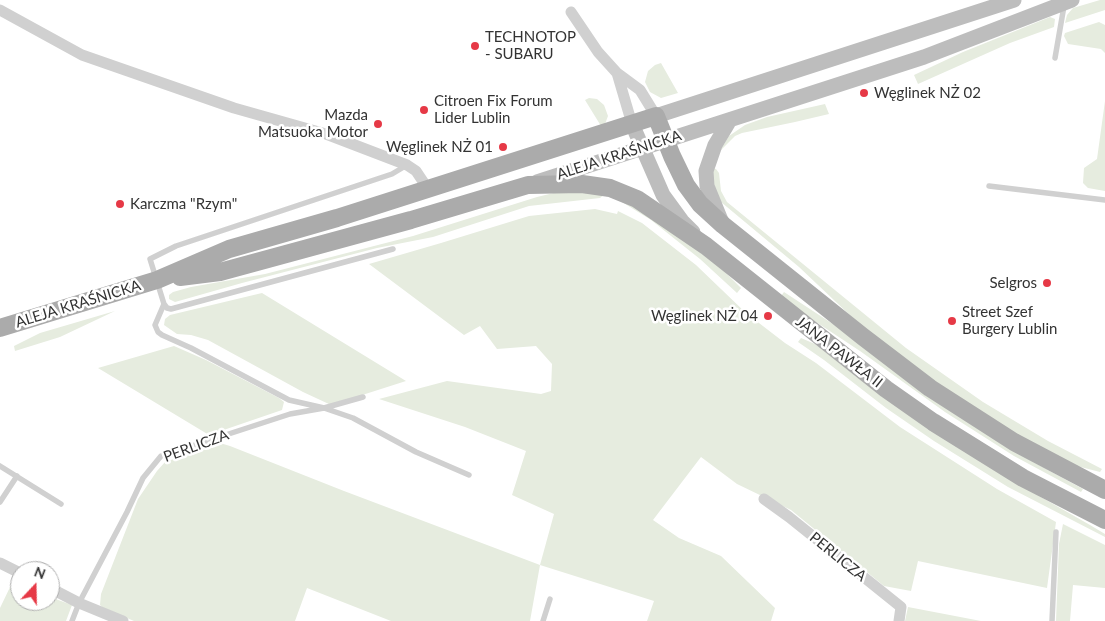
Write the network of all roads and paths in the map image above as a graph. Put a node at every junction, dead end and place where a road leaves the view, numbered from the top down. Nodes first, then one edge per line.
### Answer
1 (1014, 0) edge
2 (1068, 2) edge
3 (0, 10) edge
4 (571, 12) dead end
5 (1055, 58) dead end
6 (617, 72) junction
7 (656, 116) junction
8 (730, 120) junction
9 (632, 124) junction
10 (666, 140) junction
11 (641, 148) junction
12 (407, 165) junction
13 (528, 185) junction
14 (990, 186) dead end
15 (428, 189) junction
16 (1105, 200) edge
17 (723, 225) junction
18 (706, 246) junction
19 (393, 249) dead end
20 (157, 280) junction
21 (164, 304) junction
22 (0, 328) edge
23 (363, 397) dead end
24 (324, 408) junction
25 (0, 466) edge
26 (469, 475) dead end
27 (17, 476) junction
28 (1105, 490) edge
29 (764, 499) dead end
30 (0, 502) edge
31 (61, 504) dead end
32 (1105, 520) edge
33 (1056, 532) dead end
34 (60, 593) edge
35 (550, 599) dead end
36 (79, 603) junction
37 (72, 621) edge
38 (123, 621) edge
39 (543, 621) edge
40 (899, 621) edge
41 (1052, 621) edge

1 - 7 main road, ALEJA KRAŚNICKA
2 - 5 lane
2 - 8 main road, ALEJA KRAŚNICKA
3 - 12 street
4 - 6 street
6 - 7 street
6 - 9 street
7 - 9 main road, ALEJA KRAŚNICKA
7 - 10 main road, JANA PAWŁA II
8 - 10 main road, ALEJA KRAŚNICKA
8 - 17 main road
9 - 11 main road, JANA PAWŁA II
9 - 15 main road, ALEJA KRAŚNICKA
10 - 11 main road, ALEJA KRAŚNICKA
10 - 17 main road, JANA PAWŁA II
11 - 13 main road, ALEJA KRAŚNICKA
11 - 18 main road, JANA PAWŁA II
12 - 15 street
12 - 20 lane
13 - 18 main road
13 - 20 main road, ALEJA KRAŚNICKA
14 - 16 lane
15 - 20 main road, ALEJA KRAŚNICKA
17 - 28 main road, JANA PAWŁA II
18 - 32 main road, JANA PAWŁA II
19 - 21 lane
20 - 21 lane
20 - 22 main road, ALEJA KRAŚNICKA
21 - 24 lane
23 - 24 lane, PERLICZA
24 - 26 lane
24 - 36 lane, PERLICZA
25 - 27 lane
27 - 30 lane
27 - 31 lane
29 - 40 street, PERLICZA
33 - 41 lane
34 - 36 street
35 - 39 lane
36 - 37 lane, PERLICZA
36 - 38 street

